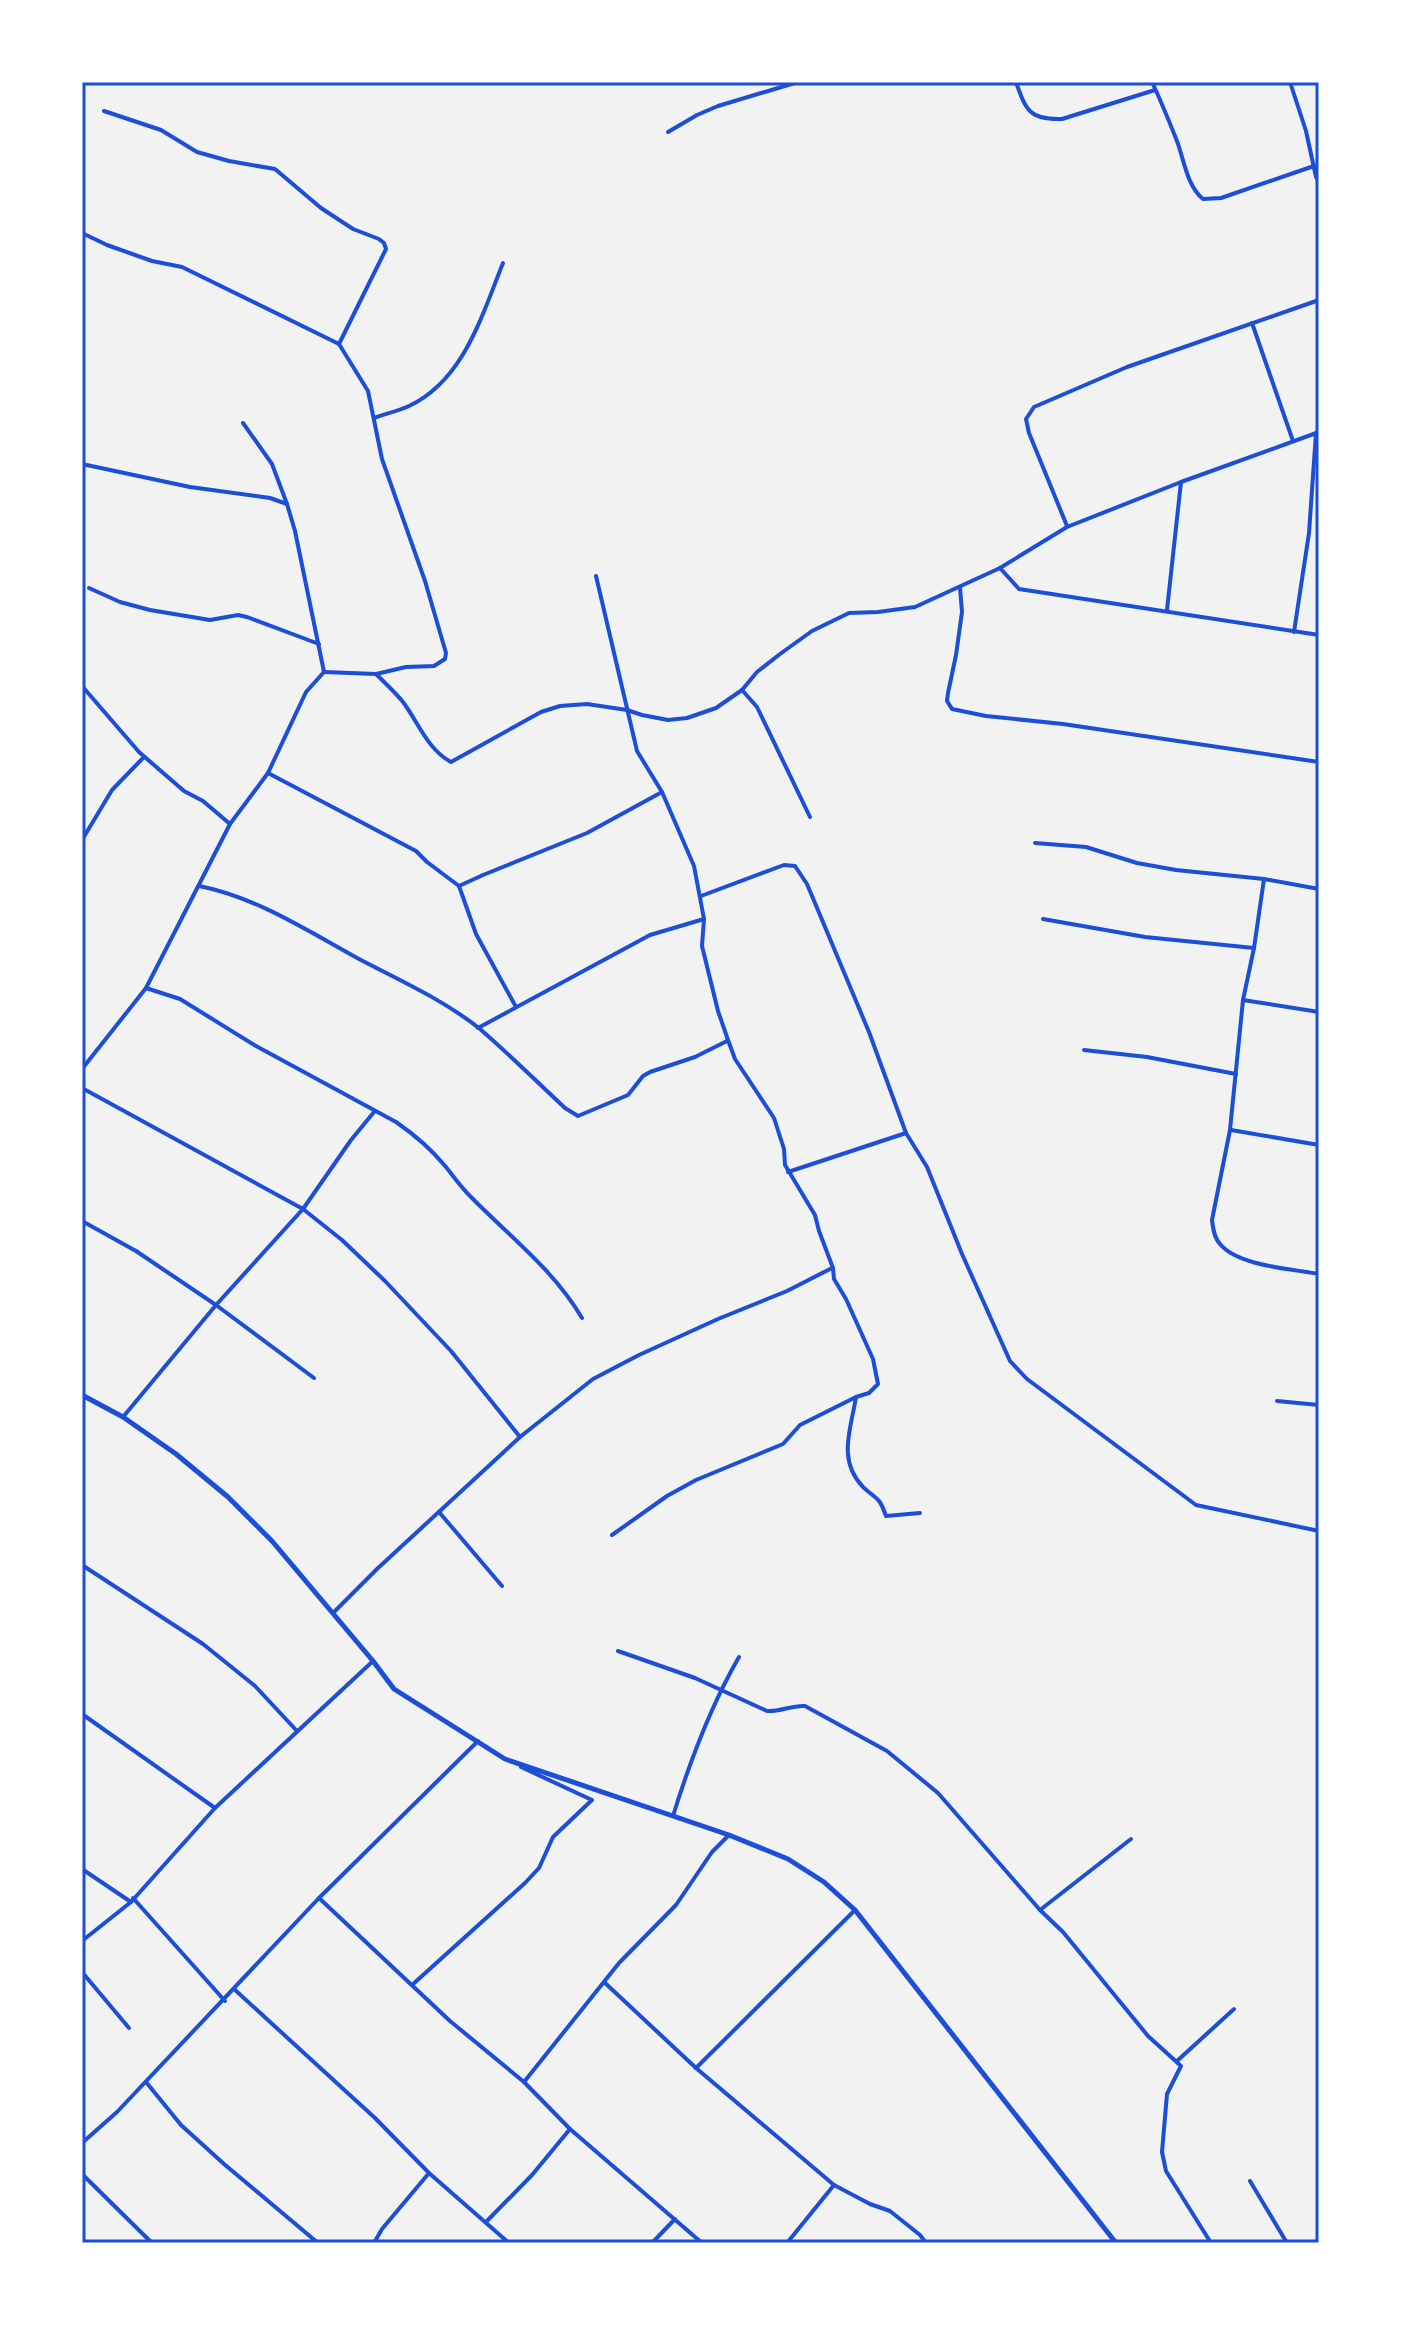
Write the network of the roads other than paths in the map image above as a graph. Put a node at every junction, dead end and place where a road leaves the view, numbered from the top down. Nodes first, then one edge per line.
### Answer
1 (798, 82) edge
2 (1016, 82) edge
3 (1152, 82) edge
4 (1290, 82) edge
5 (1156, 90) junction
6 (104, 111) dead end
7 (668, 132) dead end
8 (1314, 166) junction
9 (1319, 182) edge
10 (82, 233) edge
11 (503, 263) dead end
12 (1319, 300) edge
13 (1252, 323) junction
14 (339, 344) junction
15 (374, 418) junction
16 (243, 423) dead end
17 (1318, 433) edge
18 (1293, 441) junction
19 (82, 464) edge
20 (1181, 482) junction
21 (287, 504) junction
22 (1067, 527) junction
23 (1000, 568) junction
24 (596, 576) dead end
25 (89, 588) dead end
26 (960, 588) junction
27 (1167, 610) junction
28 (1294, 632) junction
29 (1319, 635) edge
30 (319, 644) junction
31 (324, 672) junction
32 (376, 674) junction
33 (82, 686) edge
34 (742, 690) junction
35 (627, 710) junction
36 (144, 757) junction
37 (1319, 762) edge
38 (268, 773) junction
39 (662, 792) junction
40 (810, 817) dead end
41 (230, 824) junction
42 (82, 840) edge
43 (1035, 843) dead end
44 (1264, 879) junction
45 (199, 886) junction
46 (459, 886) junction
47 (1319, 889) edge
48 (701, 896) junction
49 (704, 919) junction
50 (1043, 919) dead end
51 (1254, 948) junction
52 (146, 988) junction
53 (1243, 1000) junction
54 (516, 1007) junction
55 (1319, 1012) edge
56 (478, 1028) junction
57 (728, 1040) junction
58 (1084, 1050) dead end
59 (82, 1069) edge
60 (1236, 1074) junction
61 (82, 1088) edge
62 (374, 1112) junction
63 (1230, 1130) junction
64 (906, 1133) junction
65 (1319, 1145) edge
66 (788, 1172) junction
67 (303, 1209) junction
68 (82, 1221) edge
69 (833, 1268) junction
70 (1319, 1274) edge
71 (216, 1305) junction
72 (582, 1318) dead end
73 (314, 1378) dead end
74 (82, 1395) edge
75 (856, 1397) junction
76 (1277, 1401) dead end
77 (1319, 1405) edge
78 (123, 1417) junction
79 (520, 1437) junction
80 (439, 1512) junction
81 (920, 1513) dead end
82 (1319, 1531) edge
83 (612, 1535) dead end
84 (82, 1565) edge
85 (502, 1586) dead end
86 (333, 1613) junction
87 (618, 1651) dead end
88 (739, 1657) dead end
89 (373, 1661) junction
90 (720, 1691) junction
91 (82, 1714) edge
92 (297, 1731) junction
93 (478, 1741) junction
94 (505, 1759) junction
95 (215, 1808) junction
96 (673, 1816) junction
97 (729, 1835) junction
98 (1131, 1839) dead end
99 (82, 1869) edge
100 (319, 1898) junction
101 (132, 1900) junction
102 (855, 1910) junction
103 (1040, 1910) junction
104 (82, 1941) edge
105 (82, 1972) edge
106 (604, 1982) junction
107 (412, 1985) junction
108 (234, 1989) junction
109 (225, 2001) junction
110 (1234, 2009) dead end
111 (129, 2028) dead end
112 (1176, 2061) junction
113 (696, 2068) junction
114 (146, 2082) junction
115 (524, 2082) junction
116 (570, 2129) junction
117 (82, 2143) edge
118 (429, 2173) junction
119 (82, 2174) edge
120 (1250, 2181) dead end
121 (834, 2185) junction
122 (675, 2219) junction
123 (486, 2222) junction
124 (152, 2243) edge
125 (318, 2243) edge
126 (374, 2243) edge
127 (509, 2243) edge
128 (652, 2243) edge
129 (702, 2243) edge
130 (787, 2243) edge
131 (926, 2243) edge
132 (1116, 2243) edge
133 (1211, 2243) edge
134 (1287, 2243) edge

1 - 7 street
2 - 5 street
3 - 5 street
4 - 8 street
5 - 8 street
6 - 14 street
8 - 9 street
10 - 14 street
11 - 15 street
12 - 13 street
13 - 18 street
13 - 22 street
14 - 15 street
15 - 32 street
16 - 21 street
17 - 18 street
17 - 28 street
18 - 20 street
19 - 21 street
20 - 22 street
20 - 27 street
21 - 30 street
22 - 23 street
23 - 26 street
23 - 27 street
24 - 35 street
25 - 30 street
26 - 34 street
26 - 37 street
27 - 28 street
28 - 29 street
30 - 31 street
31 - 32 street
31 - 38 street
32 - 35 street
33 - 36 street
34 - 35 street
34 - 40 street
35 - 39 street
36 - 41 street
36 - 42 street
38 - 41 street
38 - 46 street
39 - 46 street
39 - 48 street
41 - 45 street
43 - 44 street
44 - 47 street
44 - 51 street
45 - 52 street
45 - 56 street
46 - 54 street
48 - 49 street
48 - 64 street
49 - 54 street
49 - 57 street
50 - 51 street
51 - 53 street
52 - 59 street
52 - 62 street
53 - 55 street
53 - 60 street
54 - 56 street
56 - 57 street
57 - 66 street
58 - 60 street
60 - 63 street
61 - 67 street
62 - 67 street
62 - 72 street
63 - 65 street
63 - 70 street
64 - 66 street
64 - 82 street
66 - 69 street
67 - 71 street
67 - 79 street
68 - 71 street
69 - 75 street
69 - 79 street
71 - 73 street
71 - 78 street
74 - 78 street
75 - 81 street
75 - 83 street
76 - 77 street
78 - 86 street
79 - 80 street
80 - 85 street
80 - 86 street
84 - 92 street
86 - 89 street
87 - 90 street
88 - 90 street
89 - 92 street
89 - 93 street
90 - 96 street
90 - 103 street
91 - 95 street
92 - 95 street
93 - 94 street
93 - 100 street
94 - 96 street
94 - 107 street
95 - 101 street
96 - 97 street
97 - 102 street
97 - 106 street
98 - 103 street
99 - 101 street
100 - 107 street
100 - 108 street
101 - 104 street
101 - 109 street
102 - 113 street
102 - 132 street
103 - 112 street
105 - 111 street
106 - 113 street
106 - 115 street
107 - 115 street
108 - 109 street
108 - 118 street
109 - 114 street
110 - 112 street
112 - 133 street
113 - 121 street
114 - 117 street
114 - 125 street
115 - 116 street
116 - 122 street
116 - 123 street
118 - 123 street
118 - 126 street
119 - 124 street
120 - 134 street
121 - 130 street
121 - 131 street
122 - 128 street
122 - 129 street
123 - 127 street

